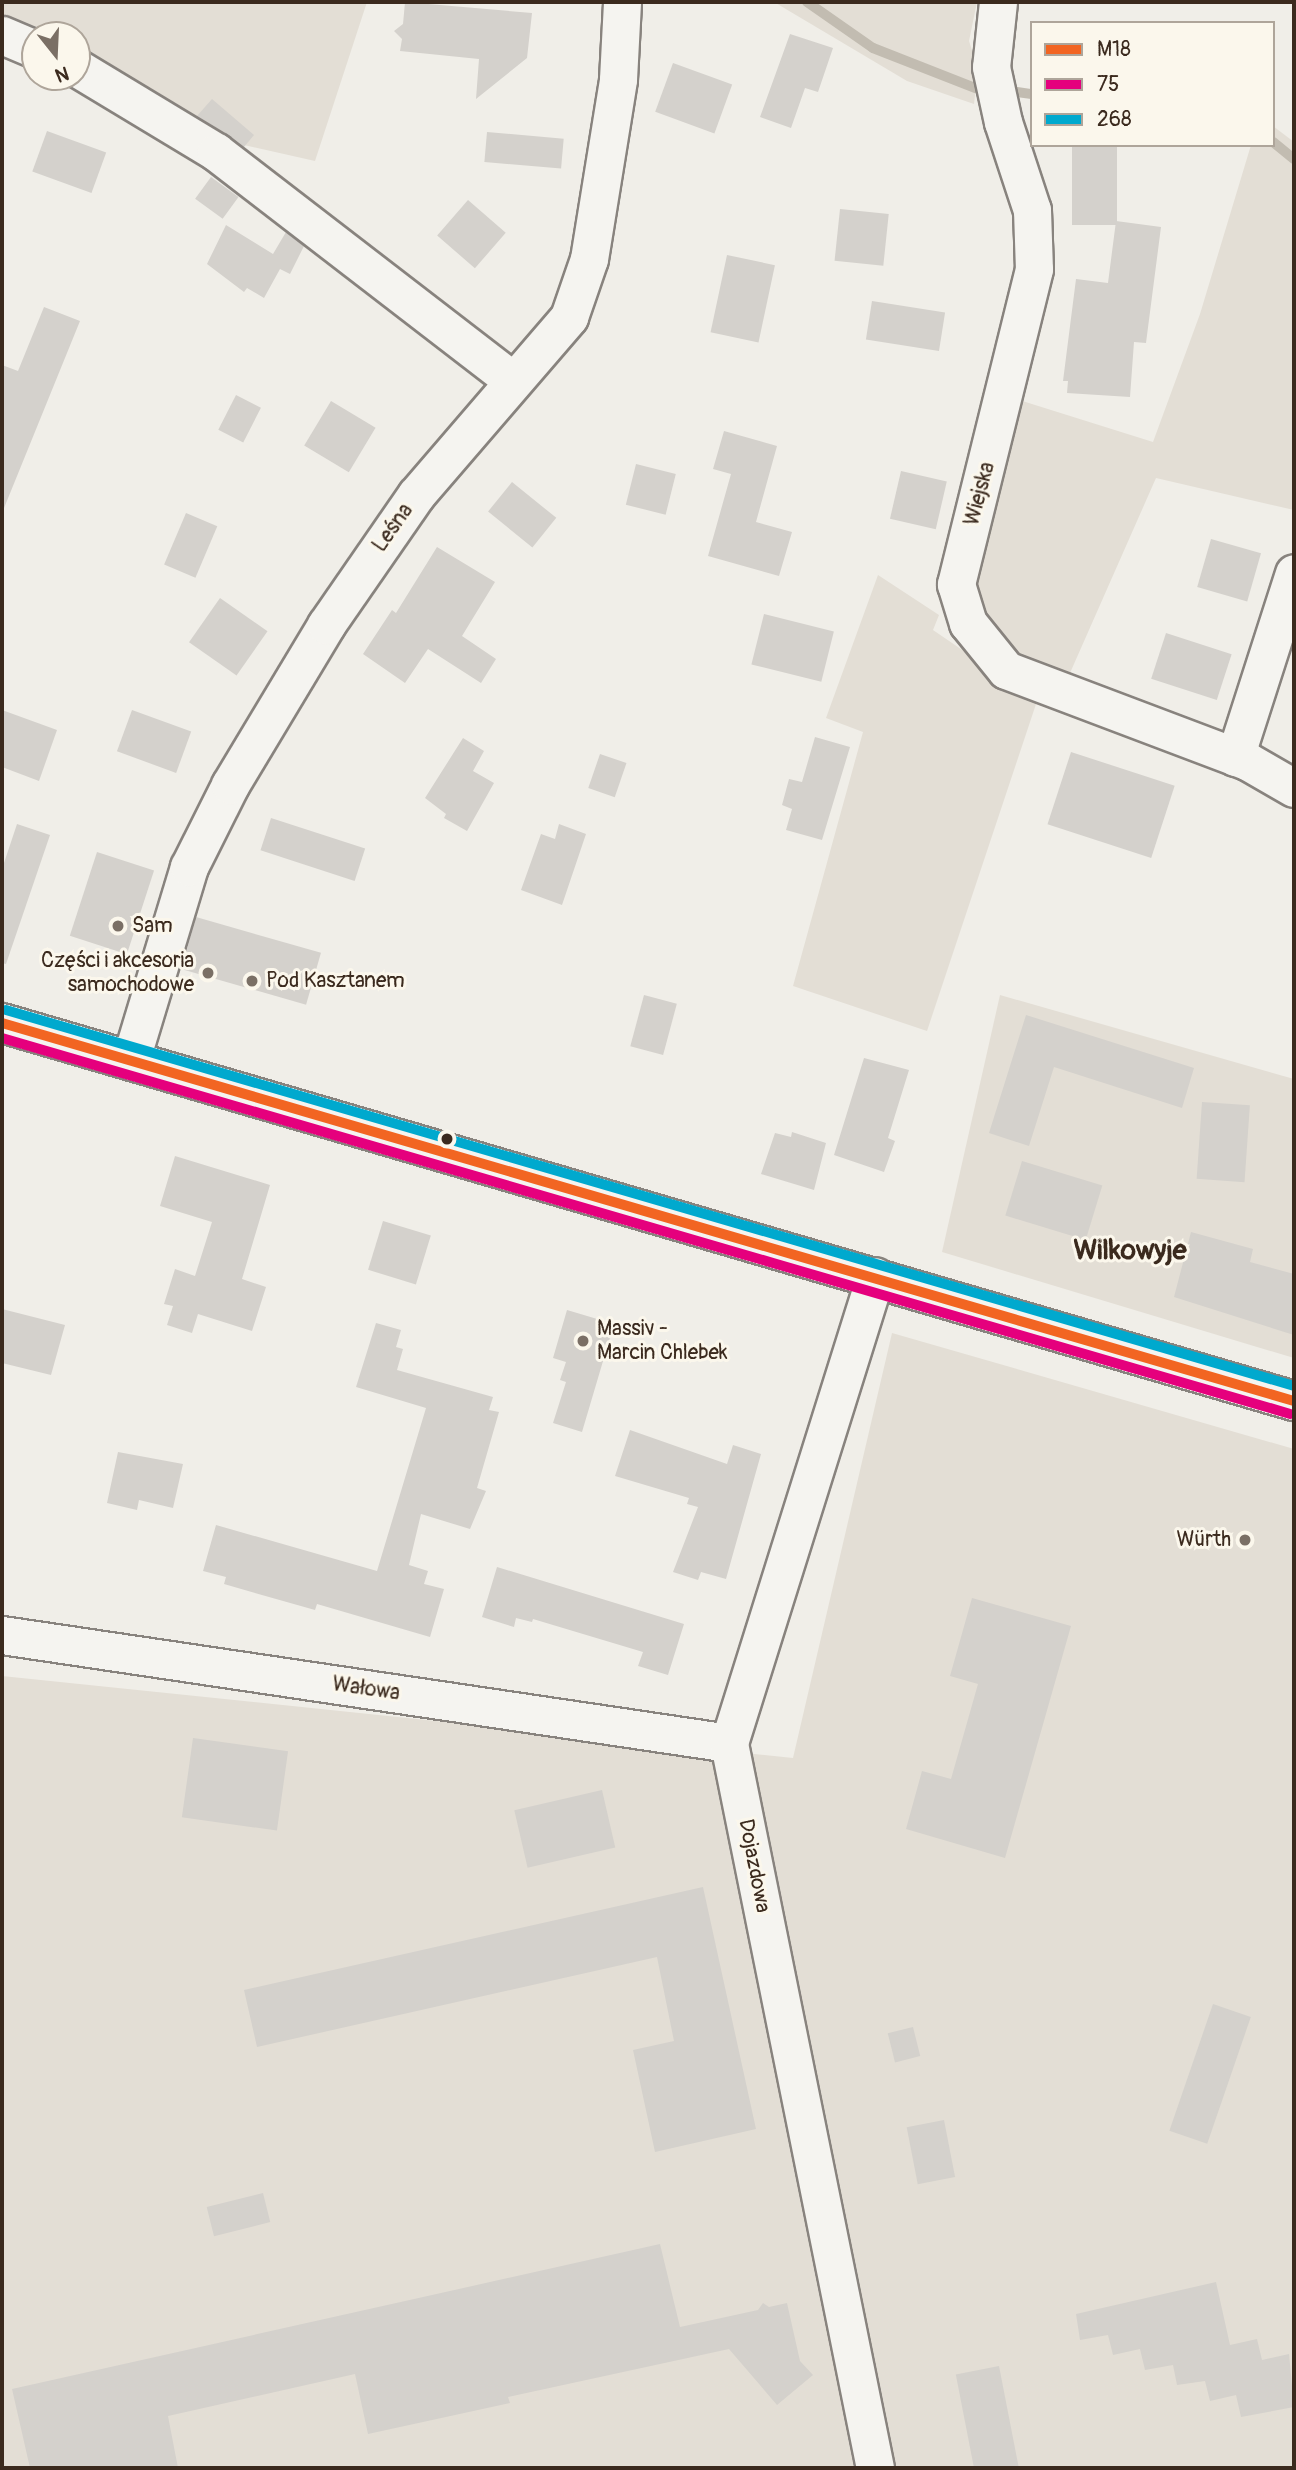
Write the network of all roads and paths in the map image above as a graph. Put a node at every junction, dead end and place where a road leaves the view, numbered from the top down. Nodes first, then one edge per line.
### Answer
1 (622, 2) edge
2 (998, 2) edge
3 (2, 35) edge
4 (21, 43) edge
5 (91, 76) edge
6 (513, 381) junction
7 (1294, 573) edge
8 (1236, 757) junction
9 (1294, 788) edge
10 (2, 1023) edge
11 (131, 1059) junction
12 (875, 1276) junction
13 (1294, 1401) edge
14 (2, 1634) edge
15 (729, 1743) junction
16 (875, 2468) edge

1 - 6 street, Leśna
2 - 8 street, Wiejska
3 - 4 street
5 - 6 street
6 - 11 street, Leśna
7 - 8 street
8 - 9 street, Wiejska
10 - 11 main road
11 - 12 main road
12 - 13 main road
12 - 15 street, Dojazdowa
14 - 15 street, Wałowa
15 - 16 street, Dojazdowa

